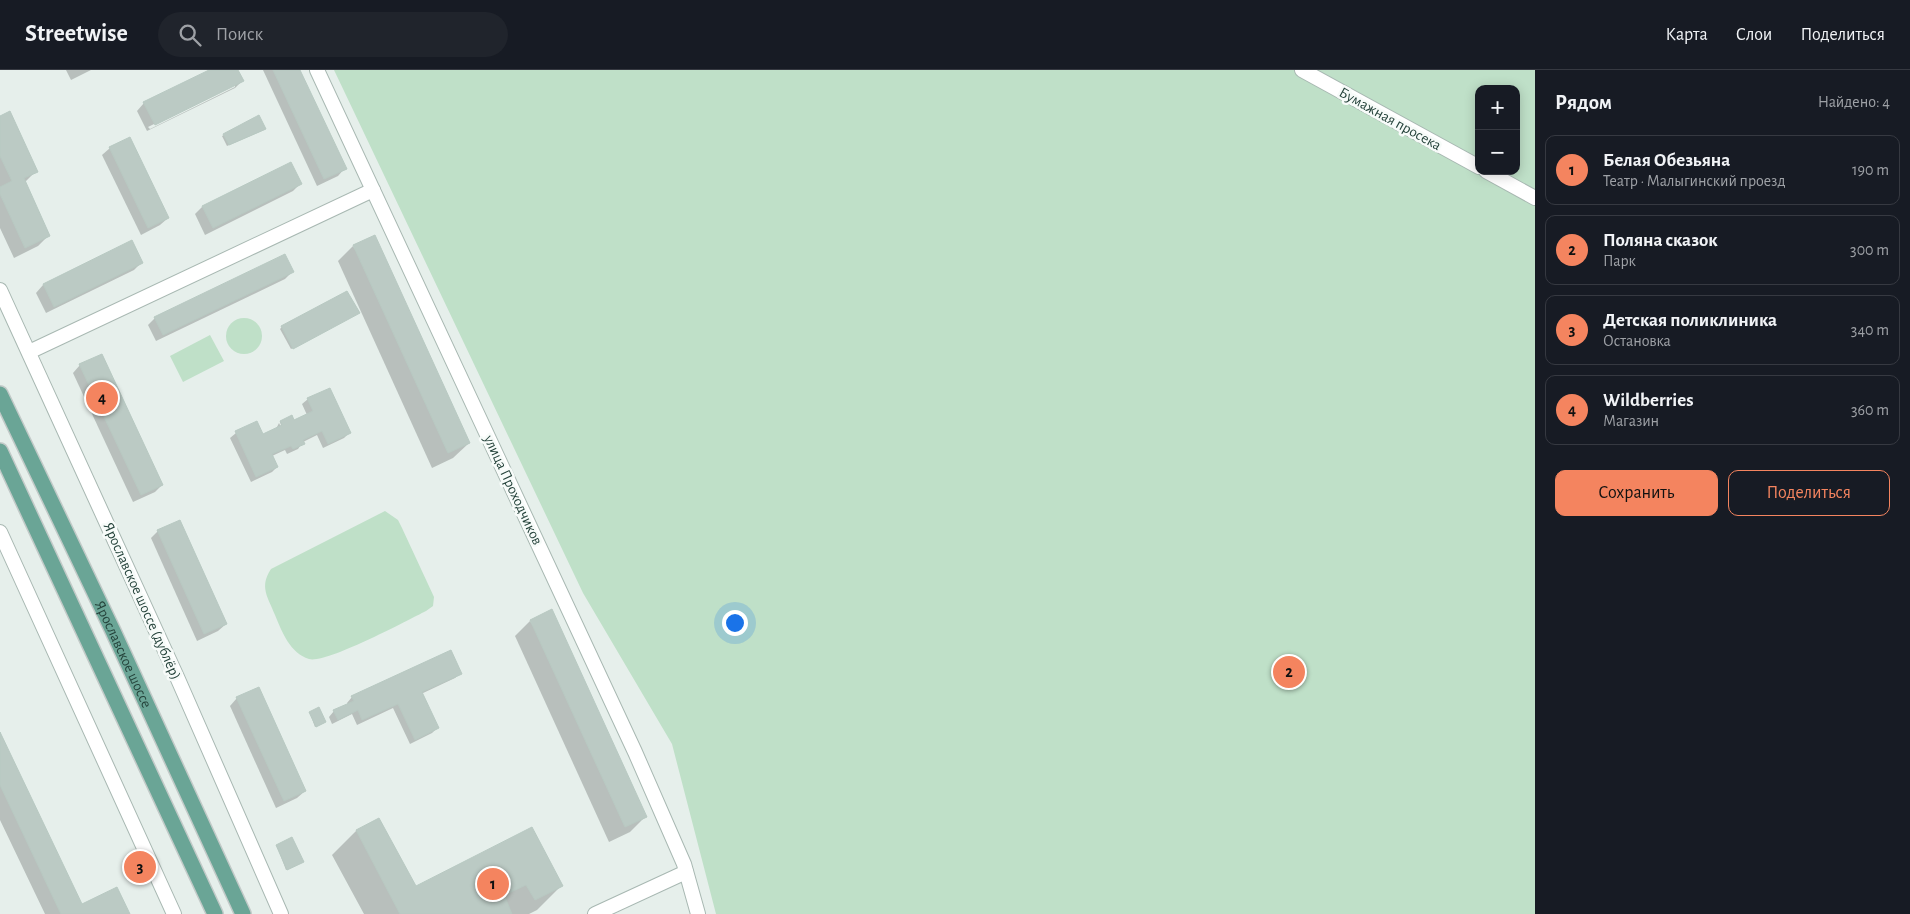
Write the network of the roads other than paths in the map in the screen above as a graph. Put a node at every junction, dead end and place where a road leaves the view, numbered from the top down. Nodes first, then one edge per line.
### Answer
1 (317, 70) edge
2 (1302, 70) edge
3 (1475, 165) edge
4 (1493, 175) edge
5 (373, 190) junction
6 (1535, 198) edge
7 (0, 290) edge
8 (29, 352) junction
9 (0, 394) edge
10 (0, 452) edge
11 (0, 532) edge
12 (686, 872) junction
13 (174, 914) edge
14 (215, 914) edge
15 (243, 914) edge
16 (280, 914) edge
17 (595, 914) edge
18 (698, 914) edge

1 - 5 street, улица Проходчиков
2 - 3 street, Бумажная просека
4 - 6 street
5 - 8 street
5 - 12 street, улица Проходчиков
7 - 8 street, Ярославское шоссе (дублёр)
8 - 16 street, Ярославское шоссе (дублёр)
9 - 15 main road, Ярославское шоссе
10 - 14 main road, Ярославское шоссе
11 - 13 street
12 - 17 street
12 - 18 street, улица Проходчиков

